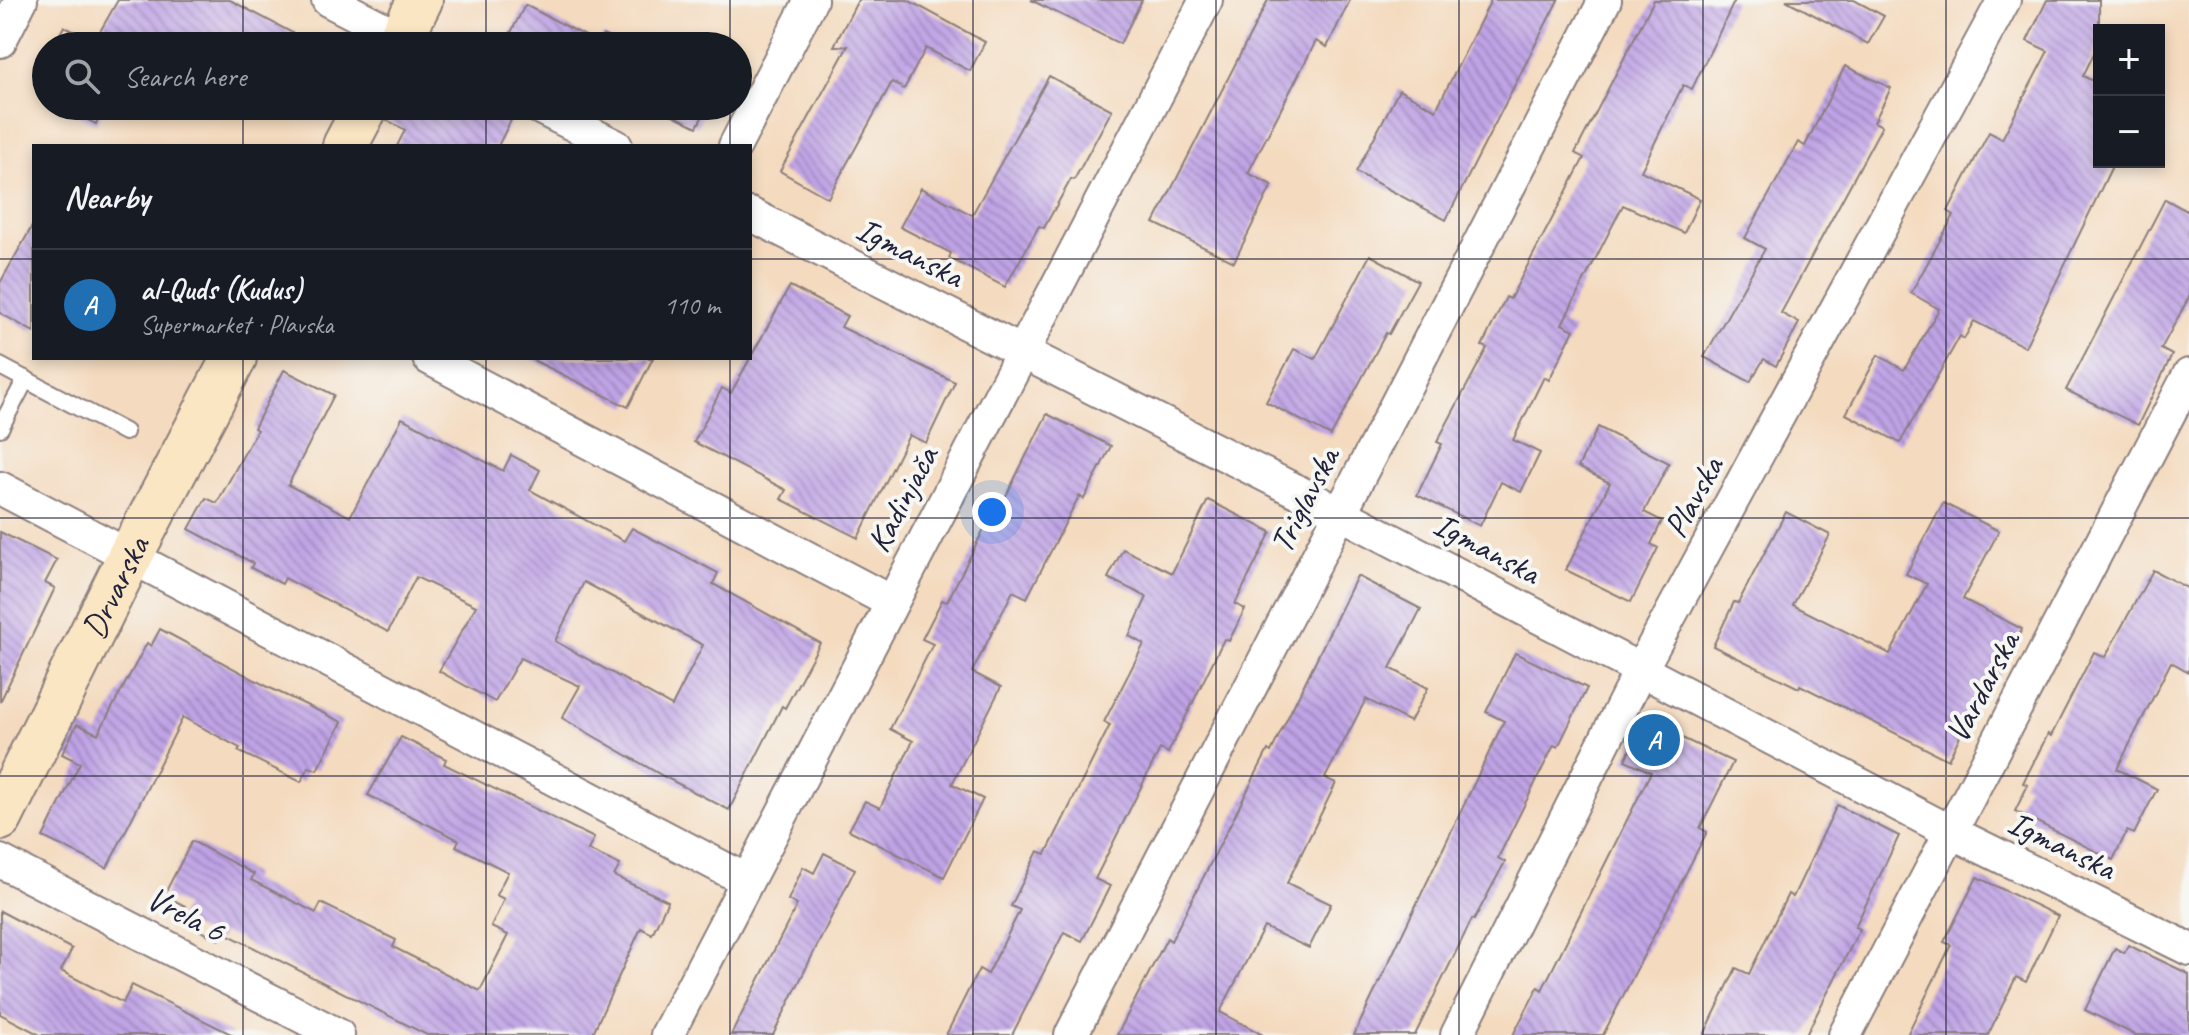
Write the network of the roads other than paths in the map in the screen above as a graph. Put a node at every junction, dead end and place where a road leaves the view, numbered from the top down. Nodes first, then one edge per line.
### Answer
1 (21, 0) edge
2 (328, 0) edge
3 (811, 0) edge
4 (1206, 0) edge
5 (1605, 0) edge
6 (2004, 0) edge
7 (409, 32) edge
8 (0, 41) edge
9 (752, 113) edge
10 (359, 120) edge
11 (564, 120) edge
12 (749, 120) edge
13 (346, 144) edge
14 (612, 144) edge
15 (736, 144) edge
16 (752, 215) edge
17 (1022, 352) junction
18 (233, 360) edge
19 (433, 360) edge
20 (0, 366) edge
21 (2189, 375) edge
22 (26, 379) junction
23 (0, 428) edge
24 (125, 432) dead end
25 (0, 488) edge
26 (1340, 513) junction
27 (129, 558) junction
28 (891, 602) junction
29 (1640, 671) junction
30 (0, 818) edge
31 (1949, 831) junction
32 (0, 861) edge
33 (746, 880) junction
34 (2189, 949) edge
35 (280, 1022) edge
36 (338, 1035) edge
37 (667, 1035) edge
38 (1071, 1035) edge
39 (1457, 1035) edge
40 (1845, 1035) edge

1 - 8 street
2 - 7 street
3 - 9 street
4 - 17 street, Kadinjača
5 - 26 street, Triglavska
6 - 29 street, Plavska
10 - 13 main road
11 - 14 street
12 - 15 street
16 - 17 street, Igmanska
17 - 26 street, Igmanska
17 - 28 street, Kadinjača
18 - 27 main road, Drvarska
19 - 28 street
20 - 22 lane
21 - 31 street, Vardarska
22 - 23 lane
22 - 24 lane
25 - 27 street
26 - 29 street, Igmanska
26 - 38 street, Triglavska
27 - 30 main road, Drvarska
27 - 33 street
28 - 33 street, Kadinjača
29 - 31 street, Igmanska
29 - 39 street, Plavska
31 - 34 street, Igmanska
31 - 40 street, Vardarska
32 - 35 street, Vrela 6
33 - 37 street, Kadinjača
35 - 36 street, Vrela 6

